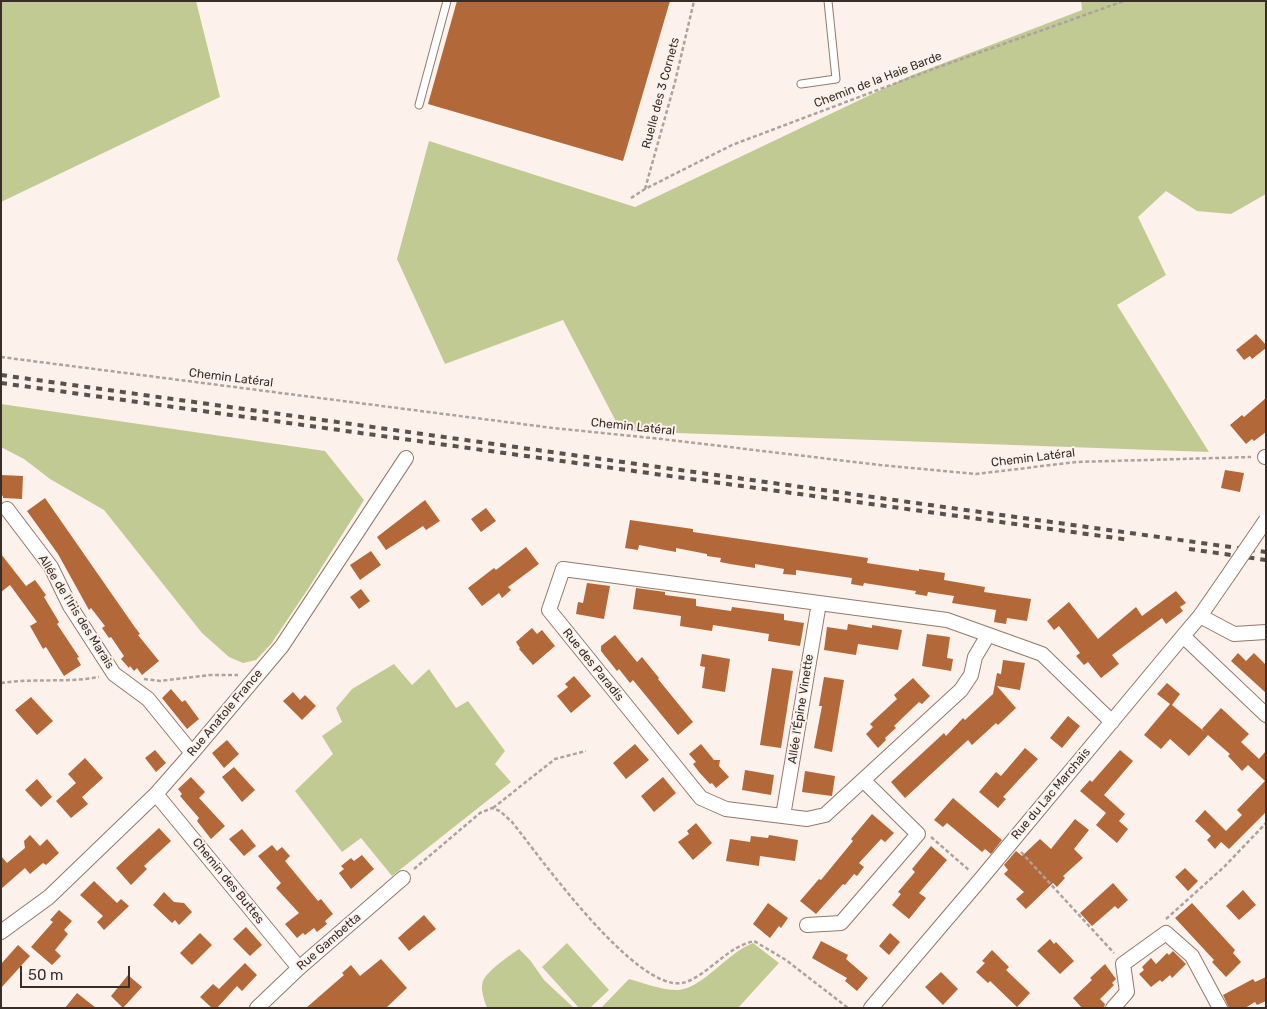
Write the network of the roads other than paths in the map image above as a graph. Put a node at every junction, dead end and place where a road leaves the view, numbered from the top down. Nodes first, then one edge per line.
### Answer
1 (447, 1) edge
2 (828, 1) edge
3 (801, 84) dead end
4 (419, 105) dead end
5 (406, 458) dead end
6 (7, 510) dead end
7 (1266, 520) edge
8 (819, 603) junction
9 (1200, 616) junction
10 (1266, 632) edge
11 (988, 635) junction
12 (1184, 636) junction
13 (1266, 716) edge
14 (1112, 722) junction
15 (192, 753) junction
16 (863, 780) junction
17 (156, 794) junction
18 (783, 816) junction
19 (403, 878) road end
20 (807, 925) dead end
21 (1, 932) edge
22 (299, 968) junction
23 (257, 1008) edge
24 (871, 1008) edge
25 (1113, 1008) edge
26 (1220, 1008) edge

1 - 4 lane
2 - 3 lane
5 - 15 street, Rue Anatole France
6 - 15 street, Allée de l'Iris des Marais
7 - 9 street, Rue du Lac Marchais, bridge
8 - 11 street, Rue des Paradis
8 - 18 street, Allée l'Épine Vinette
8 - 18 street, Rue des Paradis
9 - 10 street
9 - 12 street, Rue du Lac Marchais
11 - 14 street, Rue des Paradis
11 - 16 street, Rue des Paradis
12 - 13 street
12 - 14 street, Rue du Lac Marchais
14 - 24 street, Rue du Lac Marchais
15 - 17 street, Rue Anatole France
16 - 18 street, Rue des Paradis
16 - 20 street
17 - 21 street, Rue Anatole France
17 - 22 street, Chemin des Buttes
19 - 22 street, Rue Gambetta
22 - 23 street, Rue Gambetta
25 - 26 street

